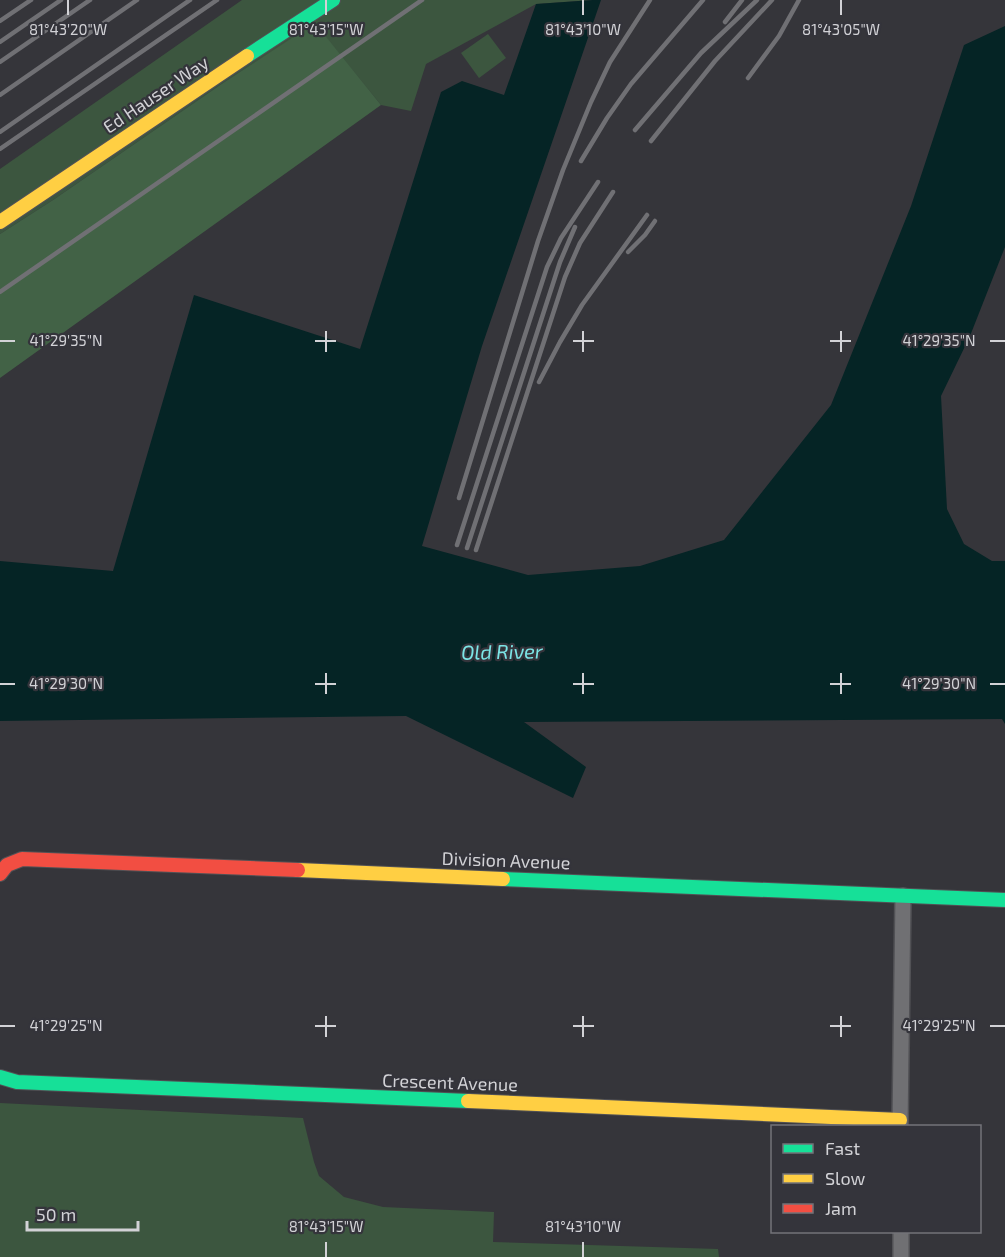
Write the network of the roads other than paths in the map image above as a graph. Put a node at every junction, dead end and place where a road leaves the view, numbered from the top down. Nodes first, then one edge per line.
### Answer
1 (333, 0) edge
2 (0, 222) edge
3 (4, 870) edge
4 (903, 896) junction
5 (1005, 900) edge
6 (0, 1077) edge
7 (900, 1124) edge
8 (901, 1233) edge
9 (902, 1257) edge

1 - 2 street, Ed Hauser Way
3 - 4 street, Division Avenue
4 - 5 street, Division Avenue
4 - 7 street
6 - 7 street, Crescent Avenue
8 - 9 street

